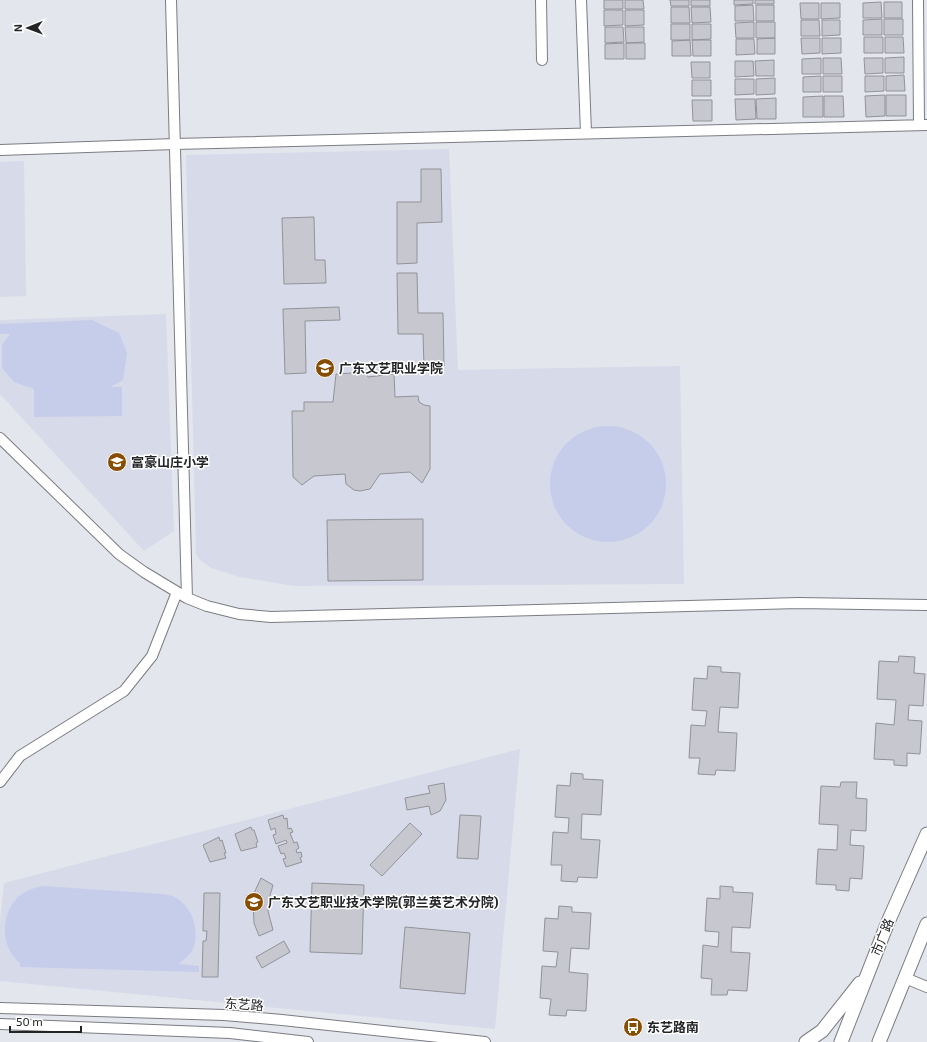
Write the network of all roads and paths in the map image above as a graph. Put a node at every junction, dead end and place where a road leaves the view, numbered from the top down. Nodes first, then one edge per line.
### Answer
1 (171, 0) edge
2 (541, 0) edge
3 (582, 0) edge
4 (918, 0) edge
5 (542, 60) dead end
6 (923, 125) edge
7 (586, 133) junction
8 (175, 144) junction
9 (0, 150) edge
10 (0, 438) edge
11 (177, 592) junction
12 (187, 598) junction
13 (927, 605) edge
14 (0, 782) edge
15 (927, 834) edge
16 (927, 924) edge
17 (869, 973) junction
18 (905, 978) junction
19 (927, 987) edge
20 (0, 1008) edge
21 (0, 1024) edge
22 (308, 1042) edge
23 (485, 1042) edge
24 (806, 1042) edge
25 (841, 1042) edge
26 (879, 1042) edge

1 - 8 street
2 - 5 street
3 - 7 street
4 - 6 street
6 - 7 street
7 - 8 street
8 - 9 street
8 - 12 street
10 - 11 street
11 - 12 street
11 - 14 street
12 - 13 street
15 - 17 main road, 市广路
16 - 18 main road
17 - 24 main road
17 - 25 main road, 市广路
18 - 19 street
18 - 26 main road
20 - 23 street, 东艺路
21 - 22 street

